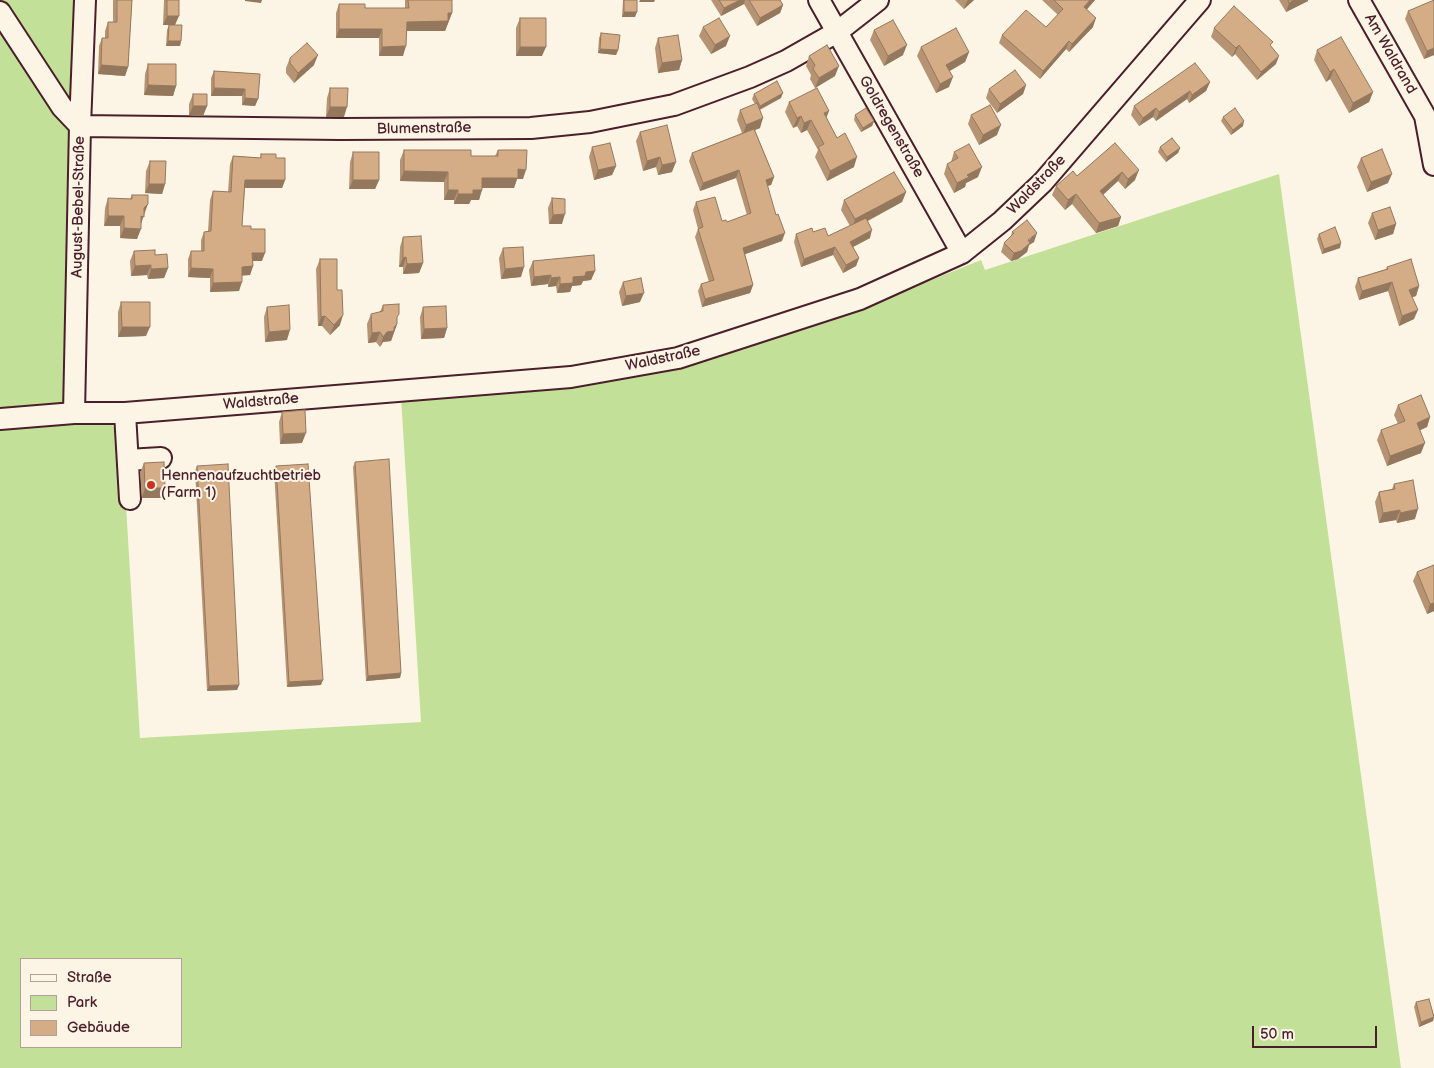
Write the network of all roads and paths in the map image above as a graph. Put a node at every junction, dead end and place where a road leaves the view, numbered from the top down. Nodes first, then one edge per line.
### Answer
1 (85, 0) edge
2 (819, 0) edge
3 (878, 0) edge
4 (1200, 0) edge
5 (1359, 0) edge
6 (0, 12) edge
7 (837, 32) junction
8 (1430, 114) edge
9 (80, 126) junction
10 (1434, 165) edge
11 (962, 253) junction
12 (74, 413) junction
13 (125, 413) junction
14 (0, 419) edge
15 (161, 458) dead end
16 (128, 460) junction
17 (130, 499) dead end

1 - 9 street, August-Bebel-Straße
2 - 7 street, Goldregenstraße
3 - 7 street, Blumenstraße
4 - 11 street, Waldstraße
5 - 8 street, Am Waldrand
6 - 9 street
7 - 9 street, Blumenstraße
7 - 11 street, Goldregenstraße
8 - 10 street, Am Waldrand
9 - 12 street, August-Bebel-Straße
11 - 13 street, Waldstraße
12 - 13 street, Waldstraße
12 - 14 street, Waldstraße
13 - 16 street
15 - 16 street
16 - 17 street

